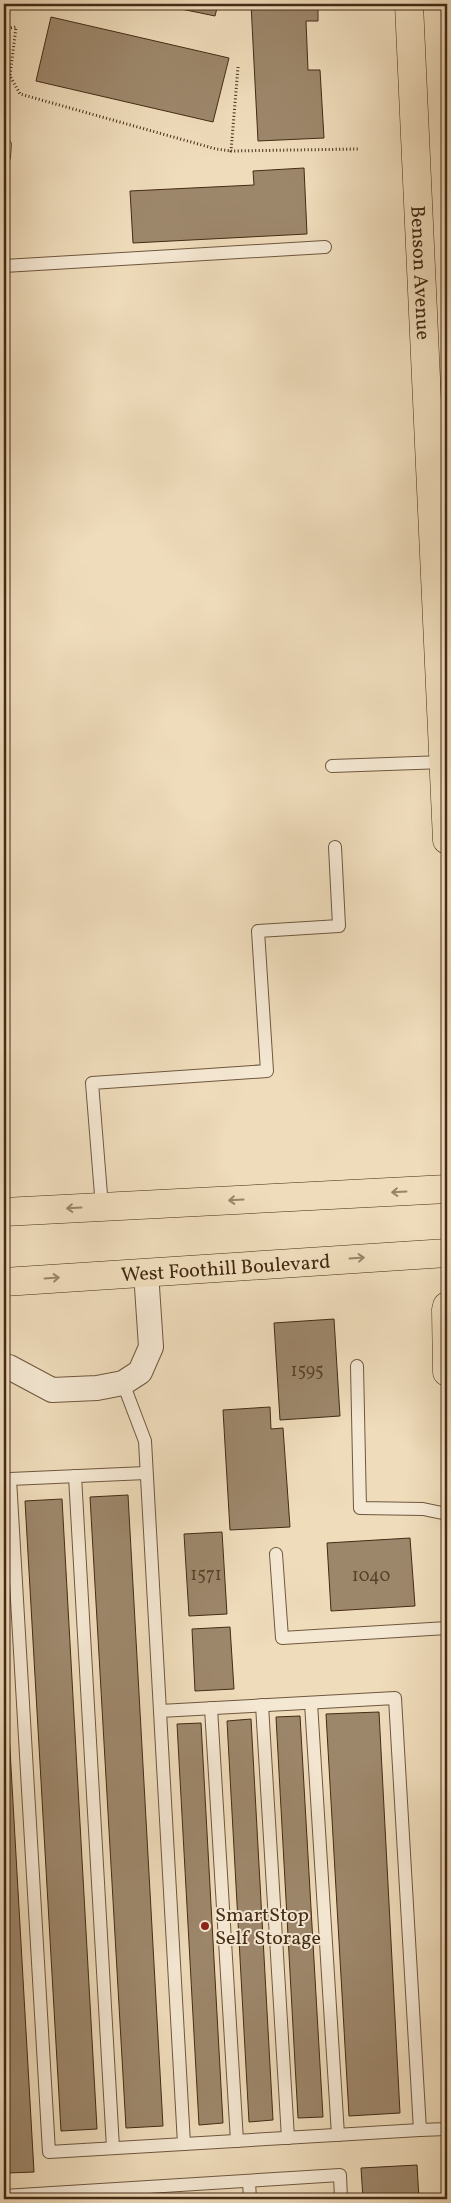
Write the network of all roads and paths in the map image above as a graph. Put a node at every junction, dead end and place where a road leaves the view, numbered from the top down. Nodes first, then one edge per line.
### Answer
1 (409, 4) edge
2 (4, 29) edge
3 (238, 67) dead end
4 (358, 149) dead end
5 (231, 151) junction
6 (326, 247) dead end
7 (4, 266) edge
8 (441, 557) edge
9 (444, 686) edge
10 (444, 762) junction
11 (332, 766) dead end
12 (447, 840) edge
13 (335, 847) dead end
14 (447, 1189) edge
15 (102, 1207) junction
16 (4, 1212) edge
17 (447, 1252) edge
18 (146, 1272) junction
19 (4, 1282) edge
20 (447, 1306) edge
21 (356, 1366) dead end
22 (9, 1367) dead end
23 (447, 1372) edge
24 (123, 1383) junction
25 (146, 1473) junction
26 (75, 1476) junction
27 (447, 1514) edge
28 (276, 1554) dead end
29 (447, 1628) edge
30 (312, 1703) junction
31 (262, 1705) junction
32 (211, 1708) junction
33 (160, 1711) junction
34 (447, 2129) edge
35 (420, 2130) junction
36 (338, 2135) junction
37 (288, 2138) junction
38 (237, 2141) junction
39 (184, 2144) junction
40 (113, 2148) junction
41 (249, 2182) junction
42 (153, 2194) edge
43 (4, 2196) edge
44 (58, 2196) edge
45 (250, 2199) edge
46 (341, 2199) edge

1 - 8 main road, Benson Avenue
2 - 5 path
3 - 5 path
4 - 5 path
6 - 7 lane
8 - 9 main road, Benson Avenue
9 - 10 main road, Benson Avenue
10 - 11 lane
10 - 12 main road, Benson Avenue
13 - 15 lane
14 -> 15 main road
15 -> 16 main road
18 -> 17 main road, West Foothill Boulevard
19 -> 18 main road, West Foothill Boulevard
18 - 24 street
20 - 23 main road
21 - 27 lane
22 - 24 street
24 - 25 lane
25 - 26 lane
25 - 33 lane
26 - 40 lane
26 - 40 lane
28 - 29 lane
30 - 31 lane
30 - 35 lane
30 - 36 lane
31 - 32 lane
31 - 37 lane
32 - 33 lane
32 - 38 lane
33 - 39 lane
34 - 35 lane
35 - 36 lane
36 - 37 lane
37 - 38 lane
38 - 39 lane
39 - 40 lane
41 - 42 lane
41 - 45 lane
41 - 46 lane
42 - 44 lane
43 - 44 lane

